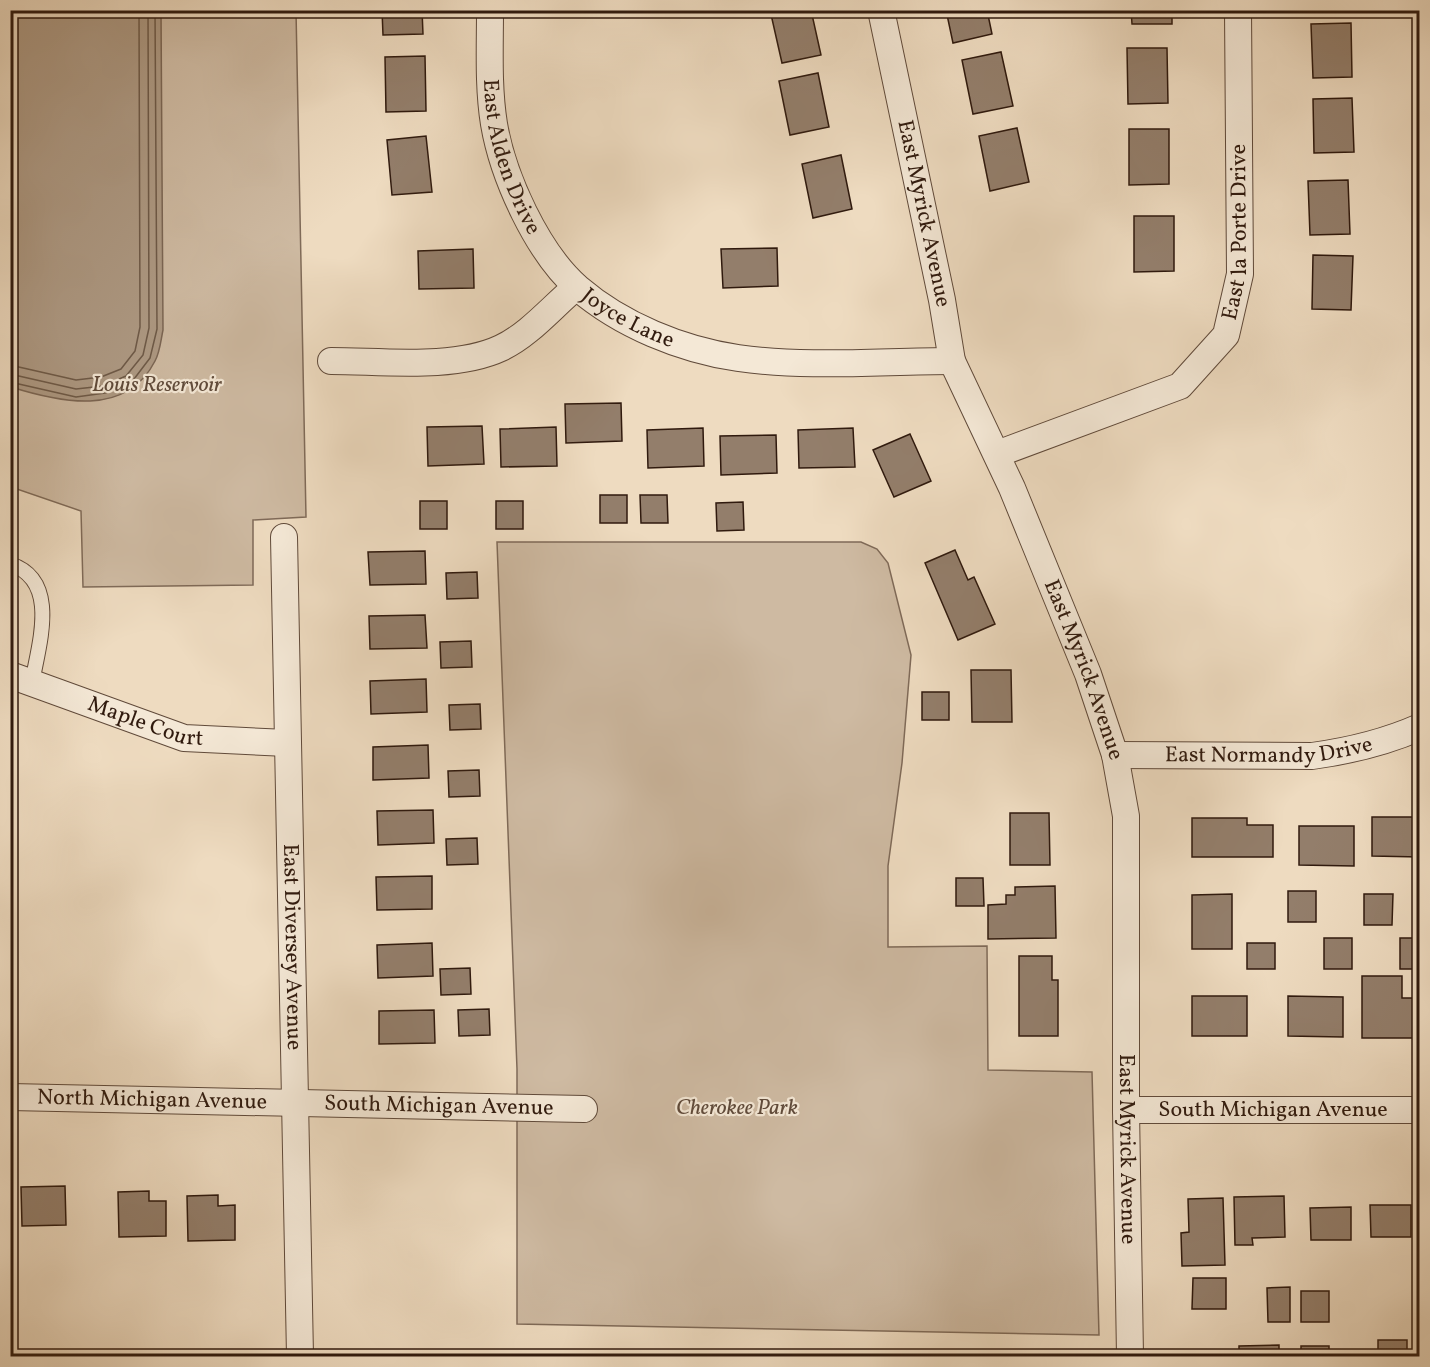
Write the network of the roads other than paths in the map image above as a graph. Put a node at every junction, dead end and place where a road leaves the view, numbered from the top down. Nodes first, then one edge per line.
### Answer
1 (490, 10) edge
2 (881, 10) edge
3 (1238, 10) edge
4 (576, 286) junction
5 (331, 361) dead end
6 (952, 361) junction
7 (997, 454) junction
8 (284, 537) dead end
9 (10, 564) edge
10 (21, 679) edge
11 (1419, 727) edge
12 (287, 743) junction
13 (1115, 755) junction
14 (10, 1097) edge
15 (294, 1102) junction
16 (584, 1109) dead end
17 (1126, 1110) junction
18 (1419, 1110) edge
19 (300, 1356) edge
20 (1130, 1356) edge

1 - 4 street, East Alden Drive
2 - 6 street, East Myrick Avenue
3 - 7 street, East la Porte Drive
4 - 5 street, Joyce Lane
4 - 6 street, Joyce Lane
6 - 7 street, East Myrick Avenue
7 - 13 street, East Myrick Avenue
8 - 12 street, East Diversey Avenue
9 - 10 lane
10 - 12 street, Maple Court
11 - 13 street, East Normandy Drive
12 - 15 street, East Diversey Avenue
13 - 17 street, East Myrick Avenue
14 - 15 street, North Michigan Avenue
15 - 16 street, South Michigan Avenue
15 - 19 street, East Diversey Avenue
17 - 18 street, South Michigan Avenue
17 - 20 street, East Myrick Avenue

